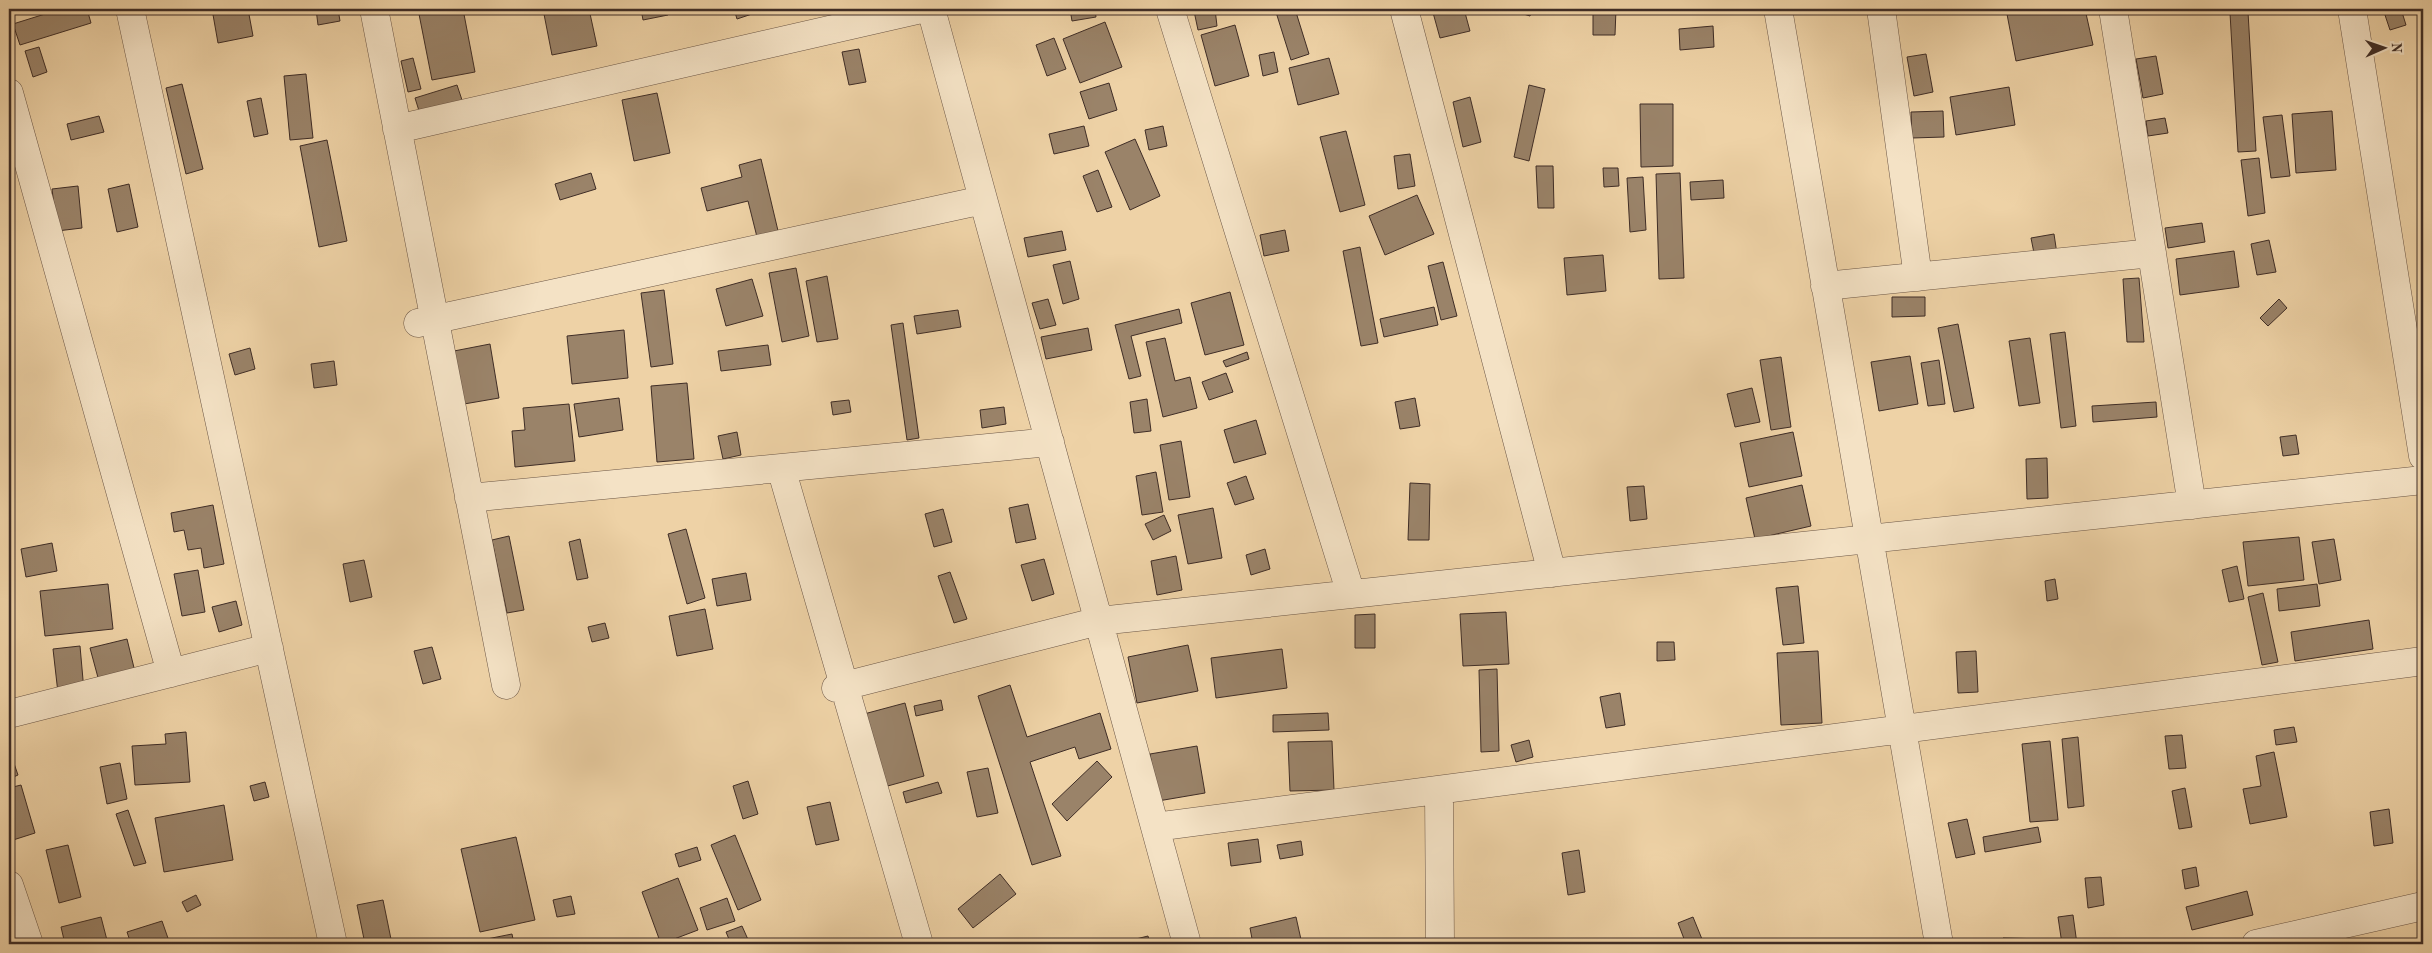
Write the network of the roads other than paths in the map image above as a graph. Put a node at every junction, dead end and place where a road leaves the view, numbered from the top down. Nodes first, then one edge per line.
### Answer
1 (130, 9) edge
2 (374, 9) edge
3 (921, 9) edge
4 (930, 9) edge
5 (1170, 9) edge
6 (1404, 9) edge
7 (1778, 9) edge
8 (1881, 9) edge
9 (2113, 9) edge
10 (2352, 9) edge
11 (9, 93) edge
12 (397, 129) junction
13 (983, 200) junction
14 (2152, 253) junction
15 (1918, 277) junction
16 (1826, 286) junction
17 (426, 321) junction
18 (1050, 442) junction
19 (2423, 456) edge
20 (782, 468) junction
21 (2423, 480) edge
22 (469, 498) junction
23 (2192, 505) junction
24 (1868, 539) junction
25 (1552, 573) junction
26 (1351, 594) junction
27 (1099, 621) junction
28 (269, 648) junction
29 (2423, 661) edge
30 (171, 673) junction
31 (506, 685) dead end
32 (840, 687) junction
33 (9, 714) edge
34 (1902, 729) junction
35 (1439, 790) junction
36 (1155, 827) junction
37 (9, 885) edge
38 (2423, 906) edge
39 (29, 944) edge
40 (333, 944) edge
41 (919, 944) edge
42 (1188, 944) edge
43 (1440, 944) edge
44 (1939, 944) edge
45 (2256, 944) edge

1 - 28 street
2 - 12 street
3 - 12 street
4 - 13 street
5 - 26 street
6 - 25 street
7 - 16 street
8 - 15 street
9 - 14 street
10 - 19 street
11 - 30 street
12 - 17 street
13 - 17 street
13 - 18 street
14 - 15 street
14 - 23 street
15 - 16 street
16 - 24 street
17 - 22 street
18 - 20 street
18 - 27 street
20 - 22 street
20 - 32 street
21 - 23 street
22 - 31 street
23 - 24 street
24 - 25 street
24 - 34 street
25 - 26 street
26 - 27 street
27 - 32 street
27 - 36 street
28 - 30 street
28 - 40 street
29 - 34 street
30 - 33 street
32 - 41 street
34 - 35 street
34 - 44 street
35 - 36 street
35 - 43 street
36 - 42 street
37 - 39 street
38 - 45 street

